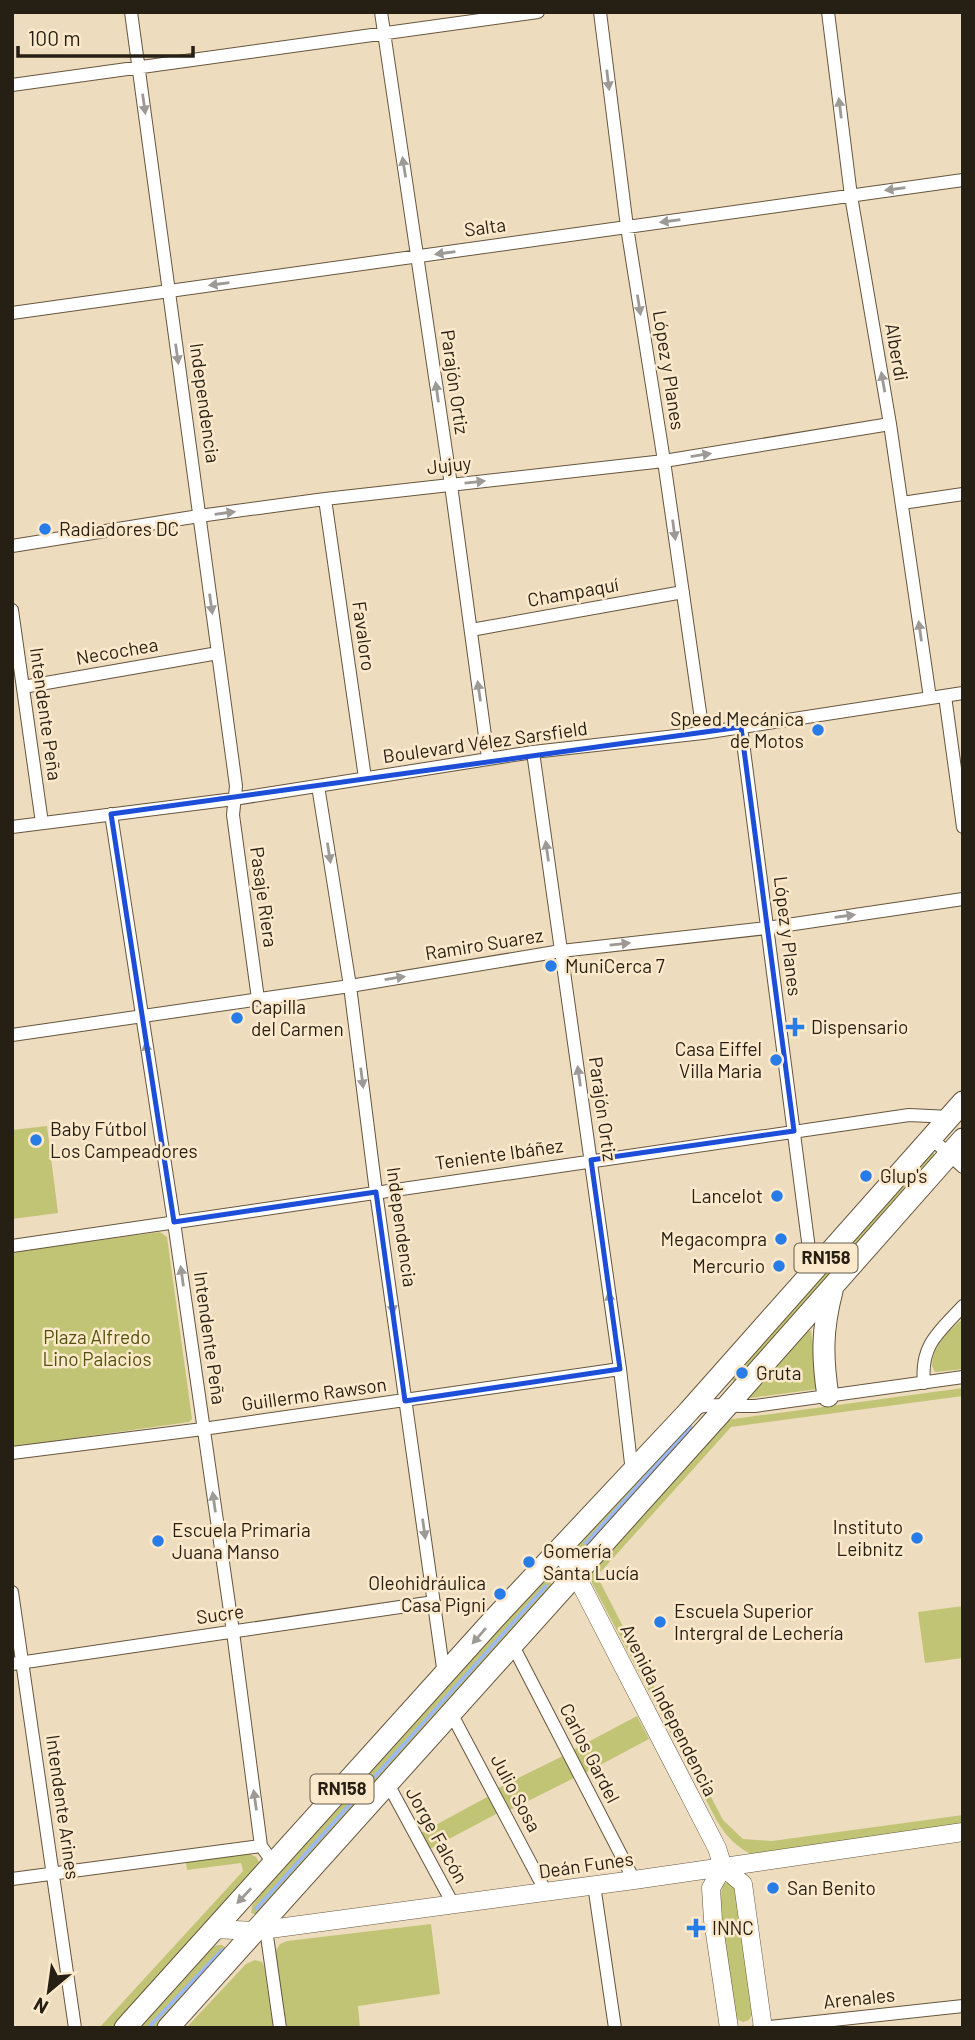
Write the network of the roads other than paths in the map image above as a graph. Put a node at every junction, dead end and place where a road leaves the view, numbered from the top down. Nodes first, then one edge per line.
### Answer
1 (131, 12) edge
2 (381, 12) edge
3 (538, 12) edge
4 (600, 12) edge
5 (828, 12) edge
6 (384, 33) junction
7 (139, 67) junction
8 (12, 85) edge
9 (963, 180) edge
10 (851, 196) junction
11 (627, 227) junction
12 (417, 256) junction
13 (169, 291) junction
14 (12, 313) edge
15 (890, 424) junction
16 (664, 461) junction
17 (451, 485) junction
18 (963, 494) edge
19 (325, 499) junction
20 (902, 503) junction
21 (199, 516) junction
22 (12, 546) edge
23 (683, 592) junction
24 (12, 610) edge
25 (471, 630) junction
26 (218, 653) junction
27 (23, 687) junction
28 (963, 693) edge
29 (945, 696) junction
30 (930, 698) junction
31 (741, 727) junction
32 (703, 733) junction
33 (533, 752) junction
34 (488, 758) junction
35 (365, 778) junction
36 (318, 786) junction
37 (234, 799) junction
38 (111, 814) junction
39 (42, 823) junction
40 (12, 827) edge
41 (963, 827) edge
42 (963, 899) edge
43 (767, 928) junction
44 (561, 951) junction
45 (350, 986) junction
46 (258, 999) junction
47 (141, 1017) junction
48 (12, 1035) edge
49 (956, 1110) edge
50 (794, 1131) junction
51 (931, 1138) junction
52 (958, 1153) edge
53 (591, 1160) junction
54 (376, 1192) junction
55 (174, 1222) junction
56 (12, 1246) edge
57 (813, 1274) junction
58 (834, 1285) junction
59 (963, 1306) edge
60 (620, 1369) junction
61 (963, 1377) edge
62 (925, 1383) junction
63 (828, 1396) junction
64 (405, 1401) junction
65 (727, 1406) junction
66 (689, 1411) junction
67 (203, 1429) junction
68 (12, 1453) edge
69 (632, 1472) junction
70 (559, 1551) junction
71 (575, 1573) junction
72 (12, 1592) edge
73 (434, 1602) junction
74 (233, 1632) junction
75 (512, 1644) junction
76 (17, 1663) edge
77 (444, 1675) junction
78 (451, 1713) junction
79 (388, 1784) junction
80 (963, 1832) edge
81 (261, 1846) junction
82 (274, 1864) junction
83 (723, 1867) junction
84 (53, 1873) junction
85 (12, 1879) edge
86 (634, 1880) junction
87 (594, 1885) junction
88 (546, 1892) junction
89 (453, 1904) junction
90 (214, 1929) junction
91 (260, 1930) junction
92 (963, 2006) edge
93 (762, 2027) edge
94 (75, 2028) edge
95 (125, 2028) edge
96 (168, 2028) edge
97 (280, 2028) edge
98 (615, 2028) edge
99 (729, 2028) edge

1 - 7 street, Independencia
2 - 6 street, Parajón Ortiz
3 - 6 street
4 -> 11 street, López y Planes
10 -> 5 street, Alberdi
6 - 7 street
12 -> 6 street, Parajón Ortiz
7 - 8 street
7 -> 13 street, Independencia
9 -> 10 street, Salta
10 -> 11 street, Salta
15 -> 10 street, Alberdi
11 -> 12 street, Salta
11 -> 16 street, López y Planes
12 -> 13 street, Salta
17 -> 12 street, Parajón Ortiz
13 - 14 street, Salta
13 -> 21 street, Independencia
16 -> 15 street, Jujuy
15 - 20 street, Alberdi
17 -> 16 street, Jujuy
16 -> 23 street, López y Planes
17 - 19 street, Jujuy
17 - 25 street, Parajón Ortiz
18 - 20 street
21 -> 19 street, Jujuy
19 - 35 street, Favaloro
30 -> 20 street, Alberdi
21 - 22 street, Jujuy
21 -> 26 street, Independencia
23 - 25 street, Champaquí
23 - 32 street, López y Planes
24 - 27 street, Intendente Peña
34 -> 25 street, Parajón Ortiz
26 - 27 street, Necochea
26 - 37 street, Independencia
27 - 39 street, Intendente Peña
28 - 29 street, Boulevard Vélez Sarsfield
29 - 30 street, Boulevard Vélez Sarsfield
29 - 41 street
30 - 31 street, Boulevard Vélez Sarsfield
31 - 32 street, Boulevard Vélez Sarsfield
31 - 43 street, López y Planes
32 - 33 street, Boulevard Vélez Sarsfield
33 - 34 street, Boulevard Vélez Sarsfield
44 -> 33 street, Parajón Ortiz
34 - 35 street, Boulevard Vélez Sarsfield
35 - 36 street, Boulevard Vélez Sarsfield
36 - 37 street, Boulevard Vélez Sarsfield
36 -> 45 street, Independencia
37 - 38 street, Boulevard Vélez Sarsfield
37 - 46 street, Pasaje Riera
38 - 39 street, Boulevard Vélez Sarsfield
38 - 47 street, Intendente Peña
39 - 40 street, Boulevard Vélez Sarsfield
43 -> 42 street, Ramiro Suarez
44 -> 43 street, Ramiro Suarez
43 - 50 street, López y Planes
45 -> 44 street, Ramiro Suarez
53 -> 44 street, Parajón Ortiz
45 - 46 street, Ramiro Suarez
45 -> 54 street, Independencia
46 - 47 street, Ramiro Suarez
47 - 48 street, Ramiro Suarez
55 -> 47 street, Intendente Peña
49 - 50 street, Teniente Ibáñez
49 - 51 highway, RN158
50 - 53 street, Teniente Ibáñez
50 - 57 street, López y Planes
51 - 52 street
51 - 57 highway, RN158
52 - 58 highway, RN158
53 - 54 street, Teniente Ibáñez
60 -> 53 street, Parajón Ortiz
54 - 55 street, Teniente Ibáñez
54 -> 64 street, Independencia
55 - 56 street, Teniente Ibáñez
67 -> 55 street, Intendente Peña
57 - 66 highway, RN158
58 - 63 highway
58 - 65 highway, RN158
59 - 62 street
60 - 64 street, Guillermo Rawson
60 - 69 street, Parajón Ortiz
61 - 62 street
62 - 63 street
63 - 65 street
64 - 67 street, Guillermo Rawson
64 -> 73 street, Independencia
65 - 66 street
65 - 71 highway, RN158
66 - 69 highway, RN158
67 - 68 street, Guillermo Rawson
74 -> 67 street, Intendente Peña
69 - 70 highway, RN158
70 - 71 main road
70 -> 77 highway, RN158
71 - 75 highway, RN158
71 - 83 main road, Avenida Independencia
72 - 76 street, Intendente Arines
73 - 74 street, Sucre
73 - 77 street, Independencia
74 - 76 street, Sucre
81 -> 74 street, Intendente Peña
75 - 78 highway, RN158
75 - 86 street, Carlos Gardel
76 - 84 street, Intendente Arines
77 - 82 highway, RN158
78 - 79 highway, RN158
78 - 88 street, Julio Sosa
79 - 89 street, Jorge Falcón
79 - 91 highway, RN158
80 - 83 main road, Deán Funes
81 - 82 street, Intendente Peña
81 - 84 street
82 -> 90 highway, RN158
83 - 86 main road, Deán Funes
83 - 93 main road, Avenida Independencia
83 - 99 main road
84 - 85 street
84 - 94 street, Intendente Arines
86 - 87 main road, Deán Funes
87 - 88 main road, Deán Funes
87 - 98 street
88 - 89 main road, Deán Funes
89 - 91 main road, Deán Funes
90 - 91 main road, Deán Funes
90 - 95 highway, RN158
91 - 96 highway, RN158
91 - 97 street
92 - 93 street, Arenales

